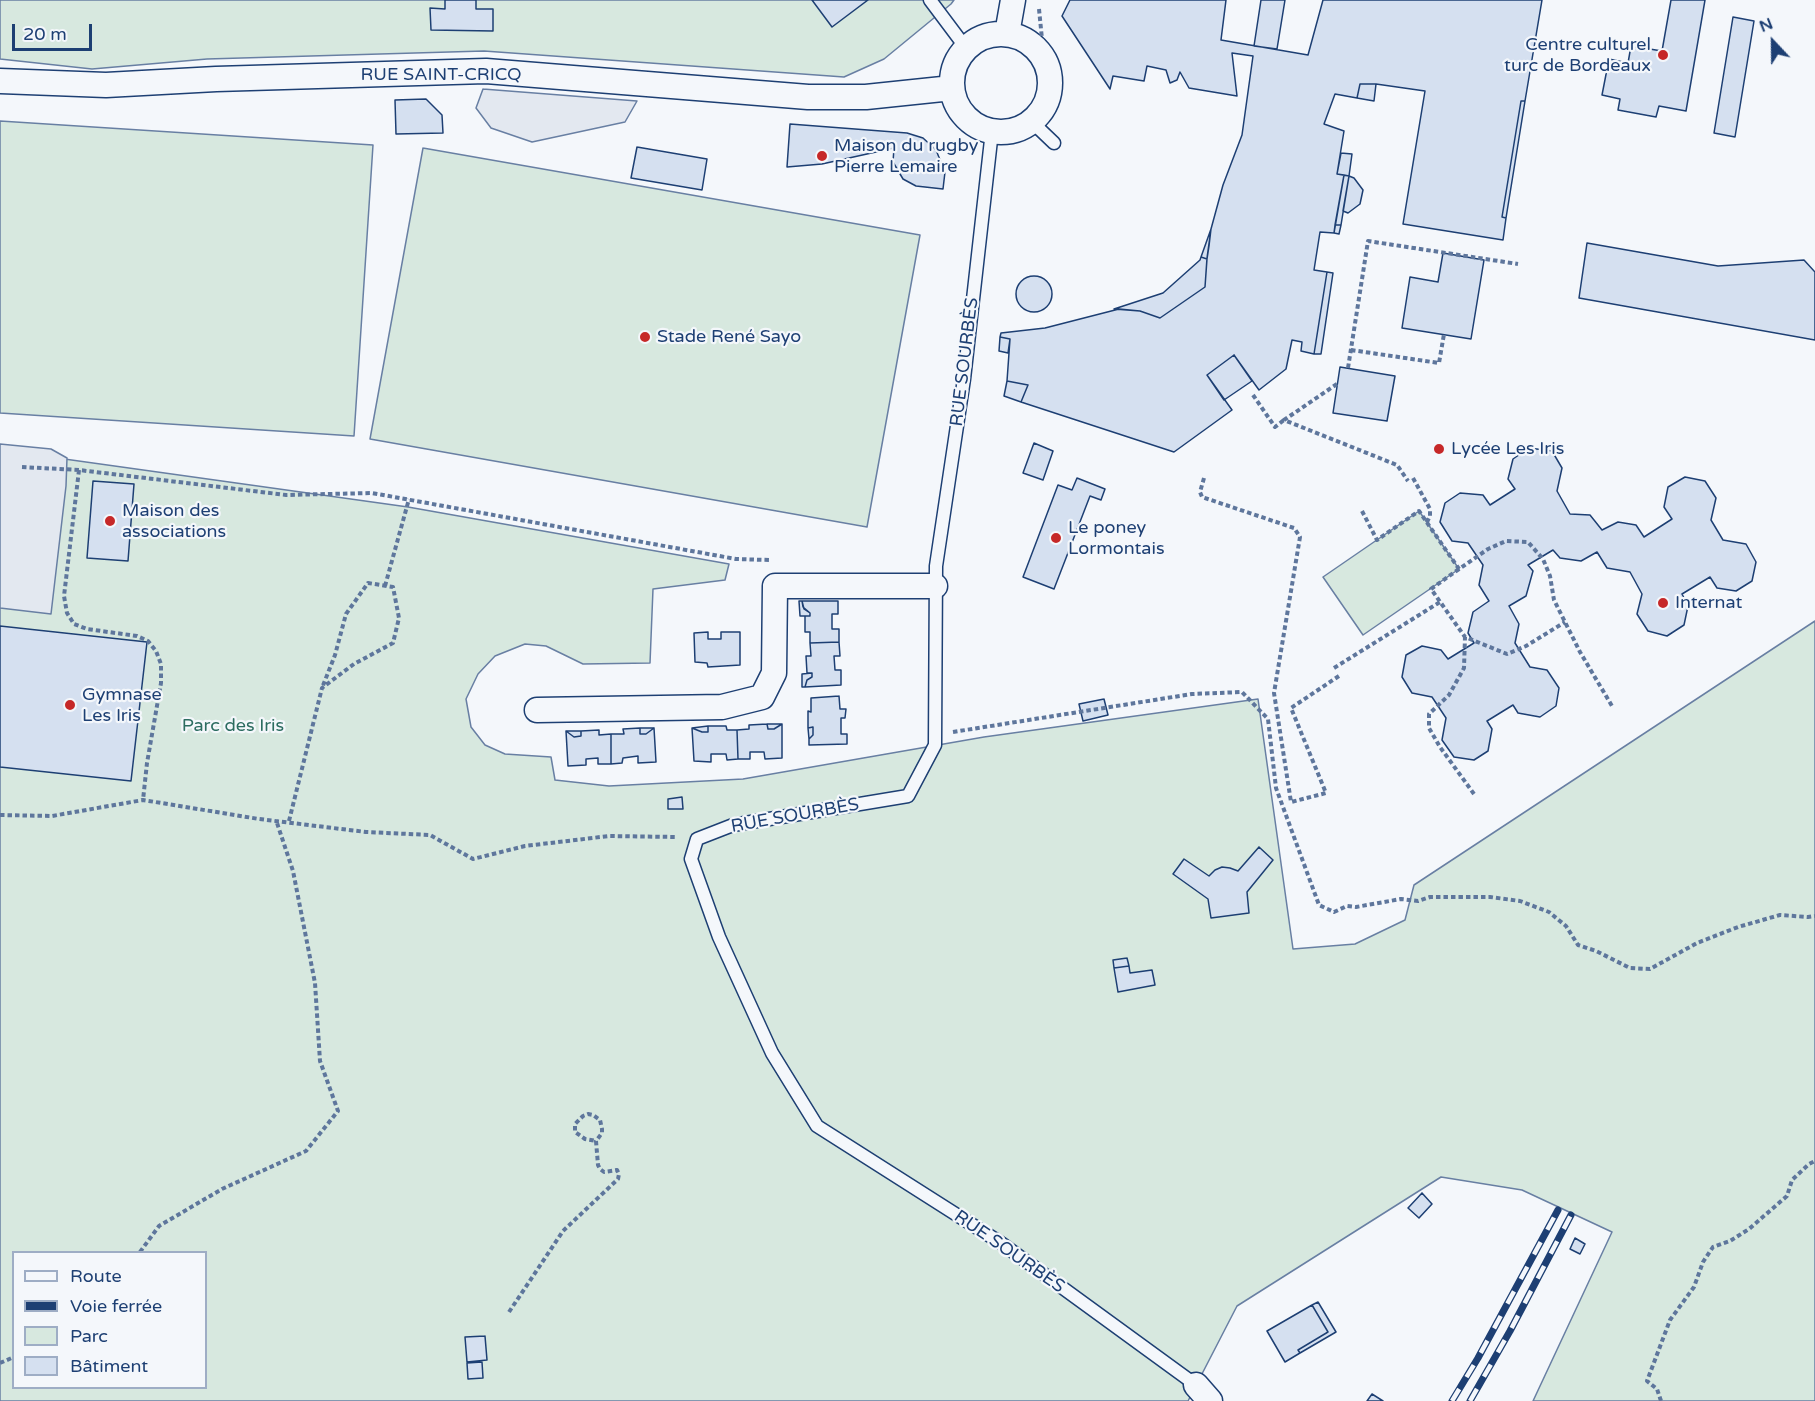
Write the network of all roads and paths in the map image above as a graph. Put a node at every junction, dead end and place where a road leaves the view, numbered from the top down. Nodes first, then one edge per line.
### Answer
1 (930, 0) edge
2 (1013, 0) edge
3 (1038, 0) edge
4 (1007, 34) junction
5 (966, 48) junction
6 (1044, 59) junction
7 (0, 81) edge
8 (952, 88) junction
9 (1031, 121) junction
10 (992, 131) junction
11 (1054, 143) dead end
12 (1518, 264) dead end
13 (1444, 334) dead end
14 (1351, 350) junction
15 (1348, 368) dead end
16 (1337, 384) dead end
17 (1253, 394) dead end
18 (1284, 420) junction
19 (22, 466) dead end
20 (79, 470) junction
21 (1204, 478) dead end
22 (1413, 478) dead end
23 (1408, 481) dead end
24 (409, 500) junction
25 (1362, 511) dead end
26 (1427, 522) junction
27 (771, 560) dead end
28 (1459, 569) junction
29 (385, 586) junction
30 (935, 586) junction
31 (1440, 602) junction
32 (1565, 622) junction
33 (1465, 638) junction
34 (1334, 668) dead end
35 (1339, 676) dead end
36 (322, 688) junction
37 (1612, 706) dead end
38 (537, 710) dead end
39 (934, 731) junction
40 (1474, 794) dead end
41 (143, 800) junction
42 (0, 815) edge
43 (276, 820) junction
44 (289, 821) junction
45 (697, 839) junction
46 (1815, 916) edge
47 (596, 1142) junction
48 (1815, 1161) edge
49 (141, 1251) edge
50 (508, 1312) dead end
51 (1203, 1393) edge
52 (1661, 1401) edge

1 - 5 lane
2 - 4 street
3 - 6 path
4 - 5 street
4 - 6 street
5 - 8 street
6 - 9 street
7 - 8 street, RUE SAINT-CRICQ
8 - 10 street
9 - 10 street
9 - 11 lane
10 - 30 lane, RUE SOURBÈS
12 - 14 path
13 - 14 path
14 - 15 path
16 - 18 path
17 - 18 path
18 - 23 path
19 - 20 path
20 - 24 path
20 - 41 path
21 - 35 path
22 - 26 path
24 - 27 path
24 - 29 path
25 - 26 path
26 - 28 path
28 - 31 path
28 - 32 path
29 - 36 path
29 - 36 path
30 - 38 street
30 - 39 lane, RUE SOURBÈS
31 - 33 path
31 - 34 path
32 - 33 path
32 - 37 path
33 - 40 path
36 - 44 path
39 - 45 lane, RUE SOURBÈS
39 - 46 path
41 - 42 path
41 - 43 path
43 - 44 path
43 - 49 path
44 - 45 path
45 - 51 lane, RUE SOURBÈS
47 - 47 path
47 - 50 path
48 - 52 path

